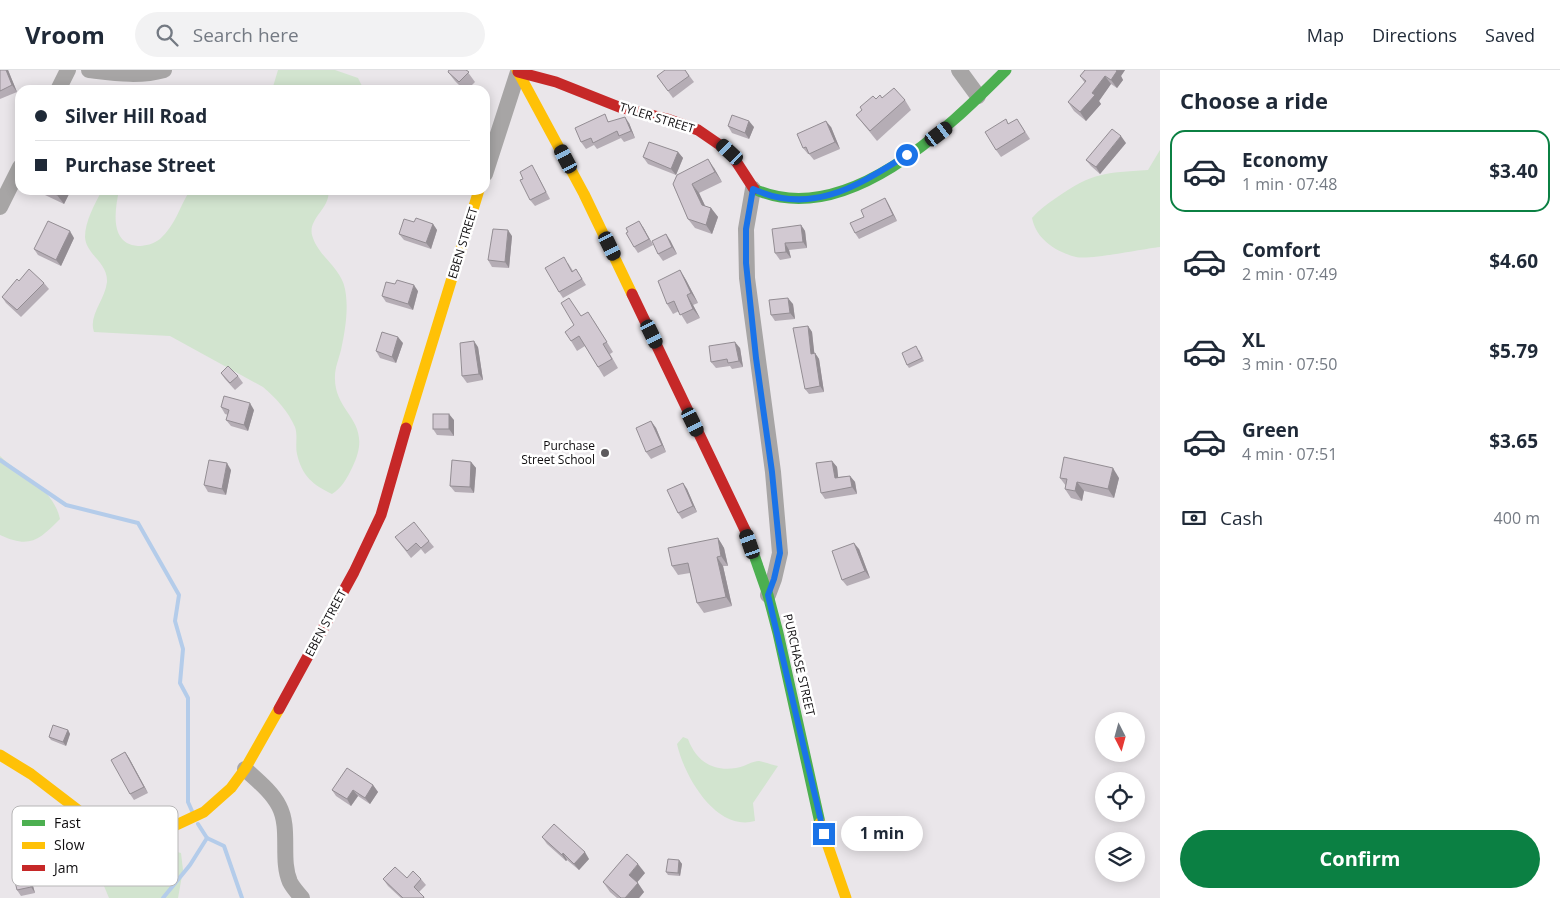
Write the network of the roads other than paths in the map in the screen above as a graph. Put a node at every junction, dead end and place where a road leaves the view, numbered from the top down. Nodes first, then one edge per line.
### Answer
1 (68, 70) edge
2 (89, 70) edge
3 (164, 70) edge
4 (959, 70) edge
5 (1006, 70) edge
6 (517, 71) edge
7 (60, 85) edge
8 (978, 96) junction
9 (490, 158) edge
10 (15, 177) edge
11 (753, 189) junction
12 (477, 195) edge
13 (0, 207) edge
14 (768, 595) junction
15 (0, 755) edge
16 (245, 769) junction
17 (73, 806) edge
18 (178, 825) edge
19 (302, 898) edge
20 (846, 898) edge

1 - 7 street
2 - 3 street
4 - 8 street
5 - 8 street
6 - 9 street
6 - 11 street, TYLER STREET
6 - 14 street, PURCHASE STREET
8 - 11 street
10 - 13 street
11 - 14 street
12 - 16 street, EBEN STREET
14 - 20 street, PURCHASE STREET
15 - 17 street, EBEN STREET
16 - 18 street, EBEN STREET
16 - 19 street

